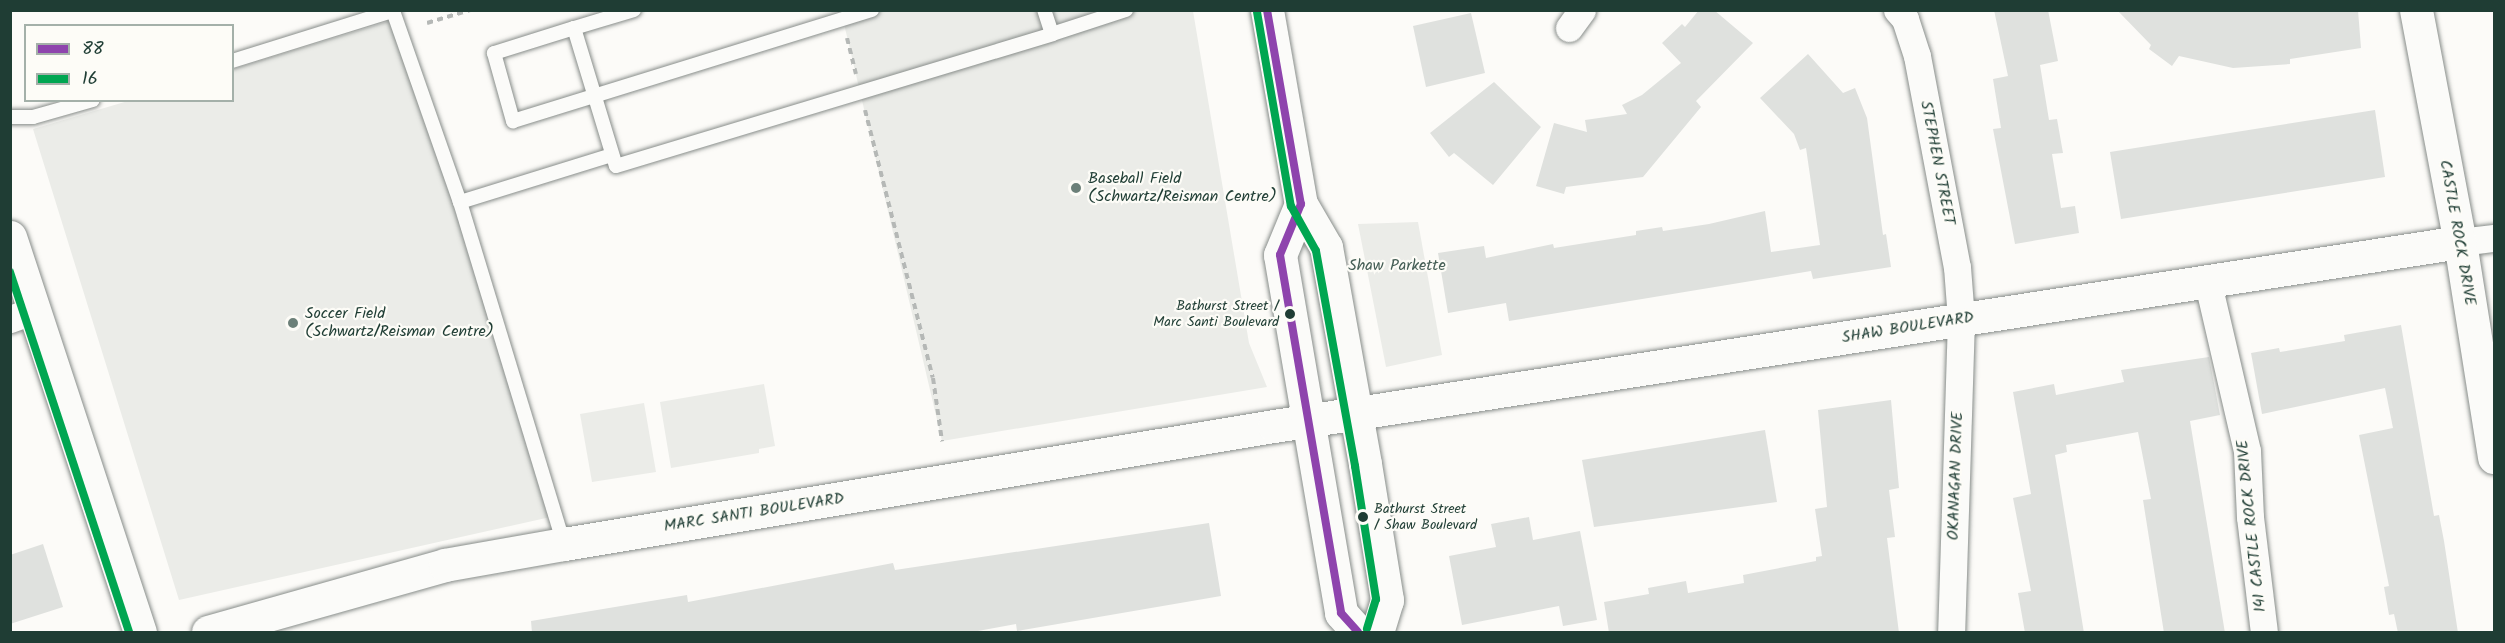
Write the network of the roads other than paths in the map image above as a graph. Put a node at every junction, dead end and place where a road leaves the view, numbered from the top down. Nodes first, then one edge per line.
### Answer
1 (634, 10) edge
2 (872, 10) edge
3 (1044, 10) edge
4 (1126, 10) edge
5 (1267, 10) edge
6 (1897, 10) edge
7 (2416, 10) edge
8 (574, 28) junction
9 (1052, 34) junction
10 (234, 60) edge
11 (594, 96) junction
12 (86, 102) edge
13 (10, 117) edge
14 (612, 155) junction
15 (460, 202) junction
16 (1301, 204) junction
17 (10, 237) edge
18 (2494, 238) edge
19 (2460, 242) junction
20 (2207, 279) junction
21 (21, 315) edge
22 (1961, 320) junction
23 (1357, 416) junction
24 (1307, 422) junction
25 (2494, 457) edge
26 (564, 544) junction
27 (140, 633) edge
28 (208, 633) edge
29 (1358, 633) edge
30 (1377, 633) edge
31 (1951, 633) edge
32 (2264, 633) edge

1 - 8 lane
2 - 11 lane
3 - 9 lane
4 - 9 lane
5 - 16 street
6 - 22 street, STEPHEN STREET
7 - 19 street, CASTLE ROCK DRIVE
8 - 11 lane
8 - 11 lane
9 - 14 lane
10 - 15 lane
11 - 14 lane
12 - 13 lane
14 - 15 lane
15 - 26 lane
16 - 23 street
16 - 24 street
17 - 21 street
18 - 19 street
19 - 20 street, SHAW BOULEVARD
19 - 25 street, CASTLE ROCK DRIVE
20 - 22 street, SHAW BOULEVARD
20 - 32 street, 141 CASTLE ROCK DRIVE
21 - 27 street
22 - 23 street, SHAW BOULEVARD
22 - 31 street, OKANAGAN DRIVE
23 - 24 street, SHAW BOULEVARD
23 - 30 street
24 - 26 street, MARC SANTI BOULEVARD
24 - 29 street
26 - 28 street, MARC SANTI BOULEVARD

